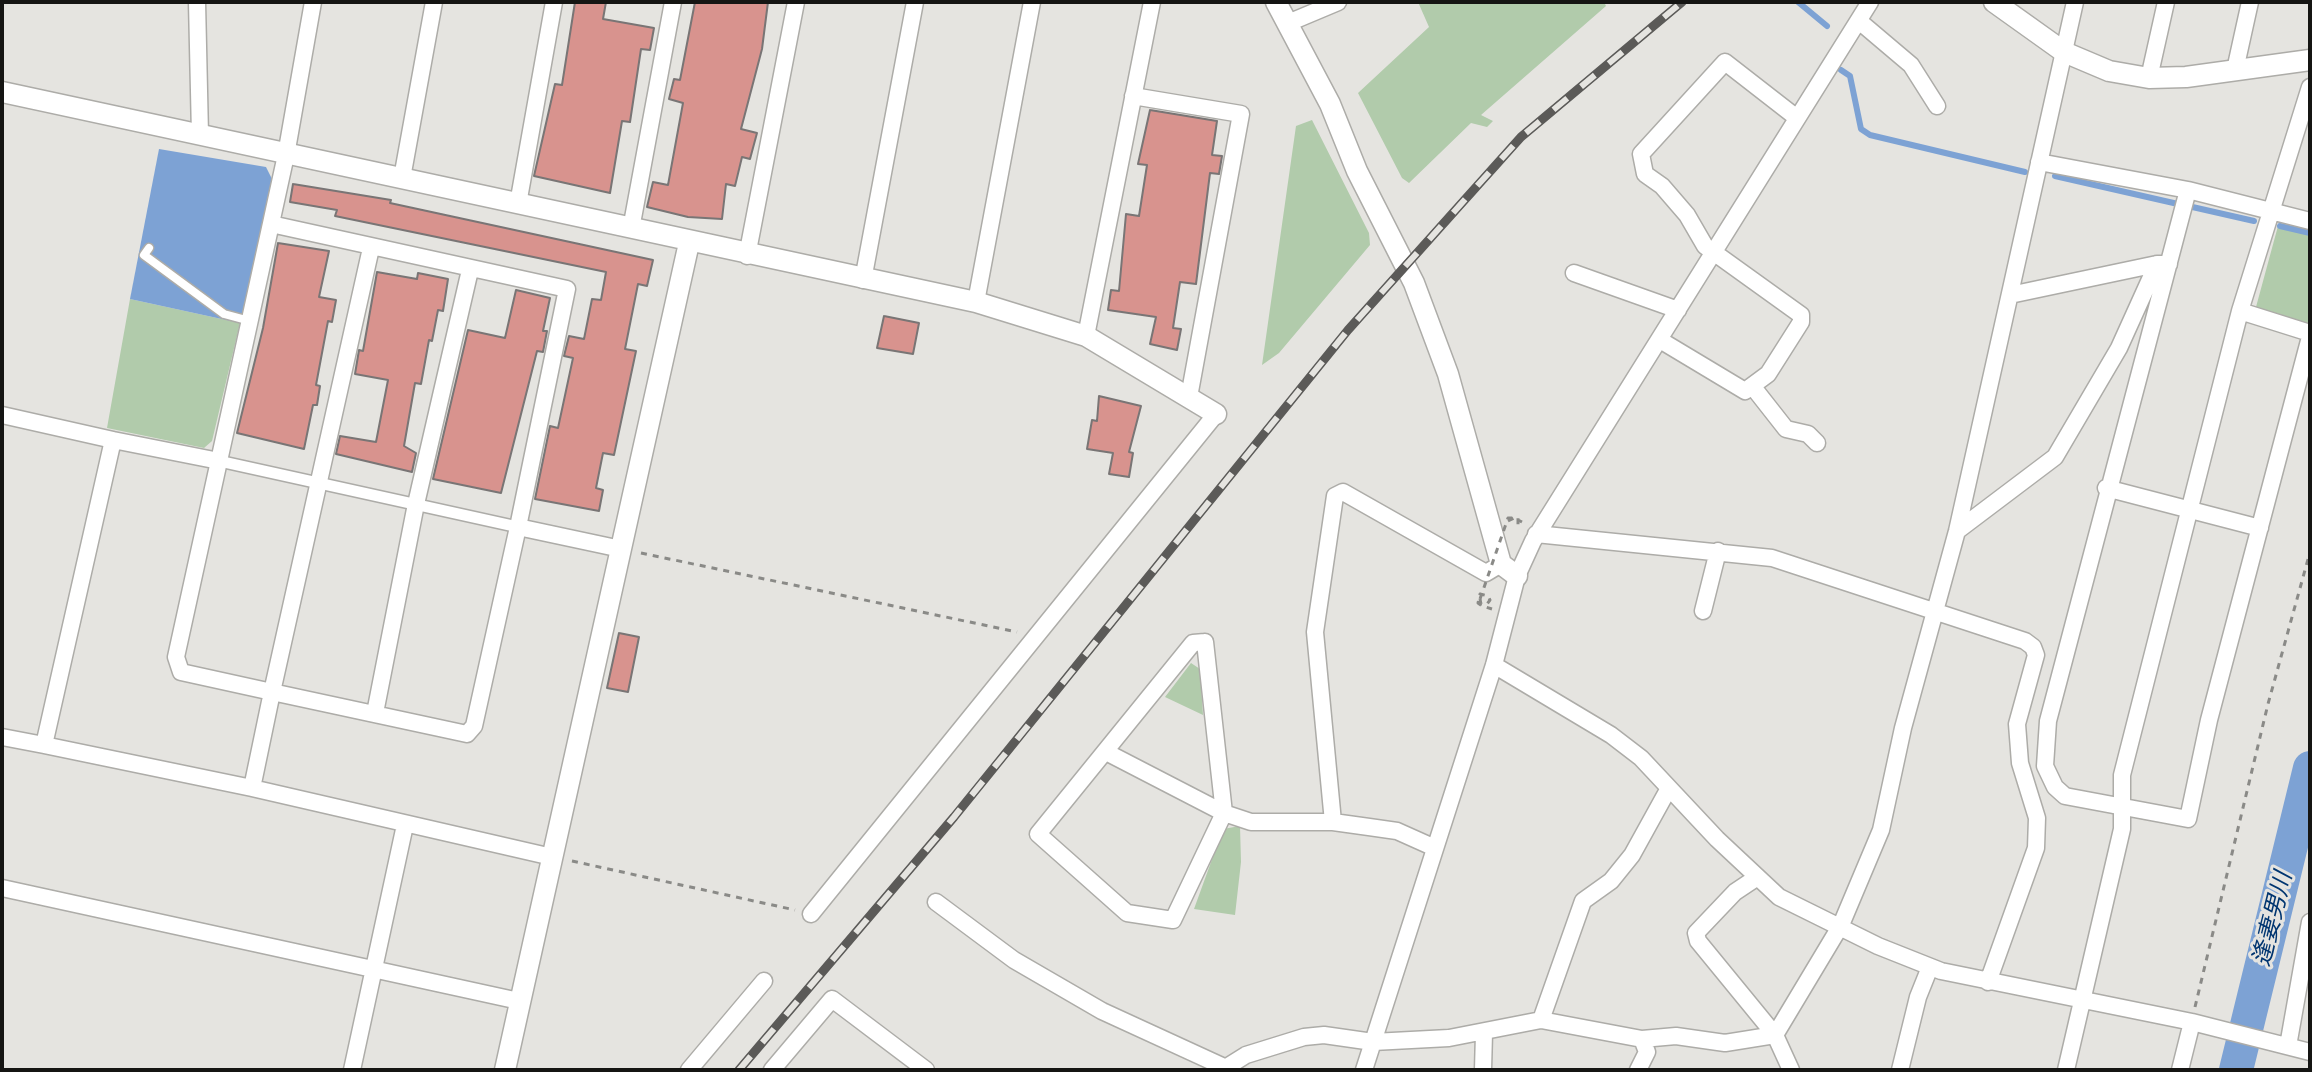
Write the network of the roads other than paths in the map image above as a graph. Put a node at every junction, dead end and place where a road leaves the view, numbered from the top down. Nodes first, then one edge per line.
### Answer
1 (197, 2) edge
2 (313, 2) edge
3 (434, 2) edge
4 (554, 2) edge
5 (673, 2) edge
6 (796, 2) edge
7 (915, 2) edge
8 (1032, 2) edge
9 (1152, 2) edge
10 (1276, 2) edge
11 (1338, 2) edge
12 (1870, 2) edge
13 (1994, 2) edge
14 (2075, 2) edge
15 (2166, 2) edge
16 (2250, 2) edge
17 (1859, 21) junction
18 (1288, 23) junction
19 (2064, 52) junction
20 (2310, 60) edge
21 (2235, 70) junction
22 (2149, 78) junction
23 (2310, 87) edge
24 (2, 92) edge
25 (1133, 96) junction
26 (1937, 106) dead end
27 (1797, 118) junction
28 (200, 135) junction
29 (286, 155) junction
30 (2039, 162) junction
31 (402, 178) junction
32 (2188, 190) junction
33 (518, 204) junction
34 (2269, 212) junction
35 (2310, 221) edge
36 (271, 224) junction
37 (631, 229) junction
38 (689, 243) junction
39 (149, 248) dead end
40 (371, 248) junction
41 (1712, 252) junction
42 (747, 256) junction
43 (2163, 264) junction
44 (470, 270) junction
45 (1574, 273) dead end
46 (863, 280) junction
47 (2010, 295) junction
48 (976, 302) junction
49 (1678, 310) junction
50 (2240, 311) junction
51 (250, 321) junction
52 (2310, 335) edge
53 (1086, 336) junction
54 (1660, 340) junction
55 (1753, 387) junction
56 (1189, 397) junction
57 (1216, 414) joint
58 (2, 415) edge
59 (113, 440) junction
60 (1817, 443) dead end
61 (219, 461) junction
62 (318, 483) junction
63 (2106, 488) junction
64 (416, 504) junction
65 (2190, 509) junction
66 (518, 527) junction
67 (2260, 528) junction
68 (1533, 531) junction
69 (1957, 531) junction
70 (621, 549) junction
71 (1718, 551) junction
72 (1509, 570) junction
73 (1703, 611) dead end
74 (1937, 615) junction
75 (1494, 665) junction
76 (272, 692) junction
77 (375, 713) junction
78 (2, 737) edge
79 (44, 745) junction
80 (1106, 752) junction
81 (252, 788) junction
82 (1669, 788) junction
83 (2122, 805) junction
84 (1224, 813) junction
85 (1333, 822) junction
86 (405, 825) junction
87 (1435, 848) junction
88 (552, 857) junction
89 (1756, 878) junction
90 (2, 888) edge
91 (936, 902) dead end
92 (811, 914) road end
93 (2310, 922) edge
94 (1841, 925) junction
95 (1930, 967) junction
96 (374, 971) junction
97 (764, 981) dead end
98 (1988, 982) junction
99 (519, 1001) junction
100 (2081, 1001) junction
101 (1541, 1020) junction
102 (2195, 1024) junction
103 (1484, 1033) junction
104 (1775, 1035) junction
105 (1642, 1039) junction
106 (1373, 1042) junction
107 (2283, 1045) junction
108 (2310, 1052) edge
109 (1223, 1069) edge
110 (352, 1070) edge
111 (505, 1070) edge
112 (689, 1070) edge
113 (772, 1070) edge
114 (926, 1070) edge
115 (1364, 1070) edge
116 (1483, 1070) edge
117 (1638, 1070) edge
118 (1791, 1070) edge
119 (1900, 1070) edge
120 (2066, 1070) edge
121 (2180, 1070) edge

1 - 28 street
2 - 29 street
3 - 31 street
4 - 33 street
5 - 37 street
6 - 42 street
7 - 46 street
8 - 48 street
9 - 25 street
10 - 18 street
11 - 18 street
12 - 17 street
13 - 19 street
14 - 19 street
15 - 22 street
16 - 21 street
17 - 26 street
17 - 27 street
18 - 72 street
19 - 22 street
19 - 30 street
20 - 21 street
21 - 22 street
23 - 34 street
24 - 28 street
25 - 53 street
25 - 56 street
27 - 41 street
27 - 41 street
28 - 29 street
29 - 31 street
29 - 36 street
30 - 32 street
30 - 47 street
31 - 33 street
32 - 34 street
32 - 43 street
33 - 37 street
34 - 35 street
34 - 50 street
36 - 40 street
36 - 51 street
37 - 38 street
38 - 42 street
38 - 70 street
39 - 51 lane
40 - 44 street
40 - 62 street
41 - 49 street
41 - 55 street
42 - 46 street
43 - 47 street
43 - 63 street
43 - 69 street
44 - 64 street
44 - 66 street
45 - 49 street
46 - 48 street
47 - 69 street
48 - 53 street
49 - 54 street
50 - 52 street
50 - 65 street
51 - 61 street
52 - 67 street
53 - 56 street
54 - 55 street
54 - 68 street
55 - 60 street
56 - 57 street
57 - 92 street
58 - 59 street
59 - 61 street
59 - 79 street
61 - 62 street
61 - 76 street
62 - 64 street
62 - 76 street
63 - 65 street
63 - 83 street
64 - 66 street
64 - 77 street
65 - 67 street
65 - 83 street
66 - 70 street
66 - 77 street
67 - 83 street
68 - 71 street
68 - 72 street
69 - 74 street
70 - 88 street
71 - 73 street
71 - 74 street
72 - 75 street
72 - 85 street
74 - 94 street
74 - 98 street
75 - 82 street
75 - 87 street
76 - 77 street
76 - 81 street
78 - 79 street
79 - 81 street
80 - 84 street
80 - 84 street
80 - 84 street
81 - 86 street
82 - 89 street
82 - 101 street
83 - 100 street
84 - 85 street
85 - 87 street
86 - 88 street
86 - 96 street
87 - 106 street
88 - 99 street
89 - 94 street
89 - 104 street
90 - 96 street
91 - 109 street
93 - 107 street
94 - 95 street
94 - 104 street
95 - 98 street
95 - 119 street
96 - 99 street
96 - 110 street
97 - 112 street
98 - 100 street
99 - 111 street
100 - 102 street
100 - 120 street
101 - 103 street
101 - 105 street
102 - 107 street
102 - 121 street
103 - 106 street
103 - 116 street
104 - 105 street
104 - 118 street
105 - 117 street
106 - 109 street
106 - 115 street
107 - 108 street
113 - 114 street

